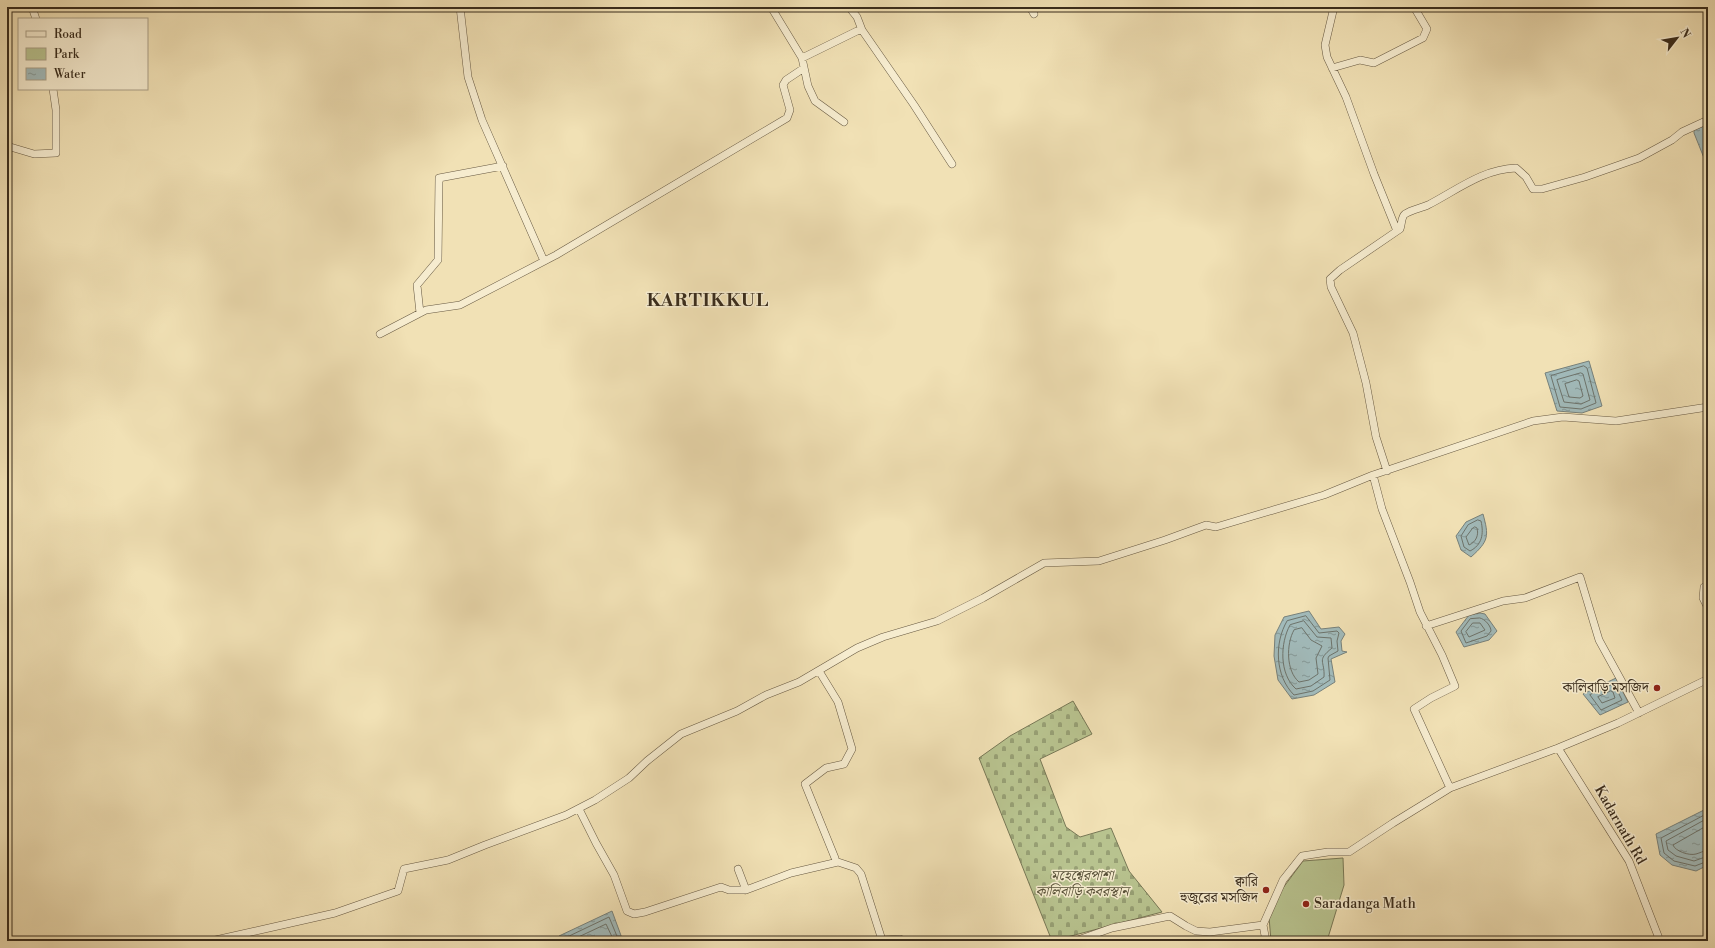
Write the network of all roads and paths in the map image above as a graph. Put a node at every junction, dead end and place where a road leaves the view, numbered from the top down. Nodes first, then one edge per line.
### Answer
1 (32, 7) edge
2 (460, 7) edge
3 (771, 7) edge
4 (849, 7) edge
5 (1030, 7) edge
6 (1334, 7) edge
7 (1414, 7) edge
8 (1034, 14) dead end
9 (36, 18) edge
10 (862, 30) junction
11 (802, 58) junction
12 (804, 68) junction
13 (1332, 68) junction
14 (53, 90) edge
15 (1708, 120) edge
16 (844, 122) dead end
17 (7, 146) edge
18 (952, 164) dead end
19 (503, 166) junction
20 (1397, 231) junction
21 (544, 261) junction
22 (420, 313) junction
23 (380, 334) dead end
24 (1708, 407) edge
25 (1387, 471) junction
26 (1373, 475) junction
27 (1708, 585) edge
28 (1708, 608) edge
29 (1426, 626) junction
30 (819, 671) junction
31 (1708, 679) edge
32 (1639, 713) junction
33 (1558, 748) junction
34 (1450, 788) junction
35 (579, 809) junction
36 (835, 858) dead end
37 (738, 869) dead end
38 (746, 890) junction
39 (1263, 924) junction
40 (246, 933) junction
41 (211, 941) edge
42 (248, 941) edge
43 (900, 941) edge
44 (1075, 941) edge
45 (1266, 941) edge
46 (1660, 941) edge

1 - 9 street
2 - 19 street
3 - 11 street
4 - 10 street
5 - 8 street
6 - 13 street
7 - 13 street
10 - 11 street
10 - 18 street
11 - 12 street
12 - 16 street
12 - 21 street
13 - 20 street
14 - 17 street
15 - 20 street
19 - 21 street
19 - 22 street
20 - 25 street
21 - 22 street
22 - 23 street
24 - 25 street
25 - 26 street
26 - 29 street
26 - 30 street
27 - 28 street
29 - 32 street
29 - 34 street
30 - 35 street
30 - 36 street
31 - 32 street
32 - 33 street
33 - 34 street
33 - 46 street, Kadarnath Rd
34 - 39 street
35 - 38 street
35 - 40 street
37 - 38 street
38 - 43 street
39 - 44 street
39 - 45 street
40 - 41 street
40 - 42 street

